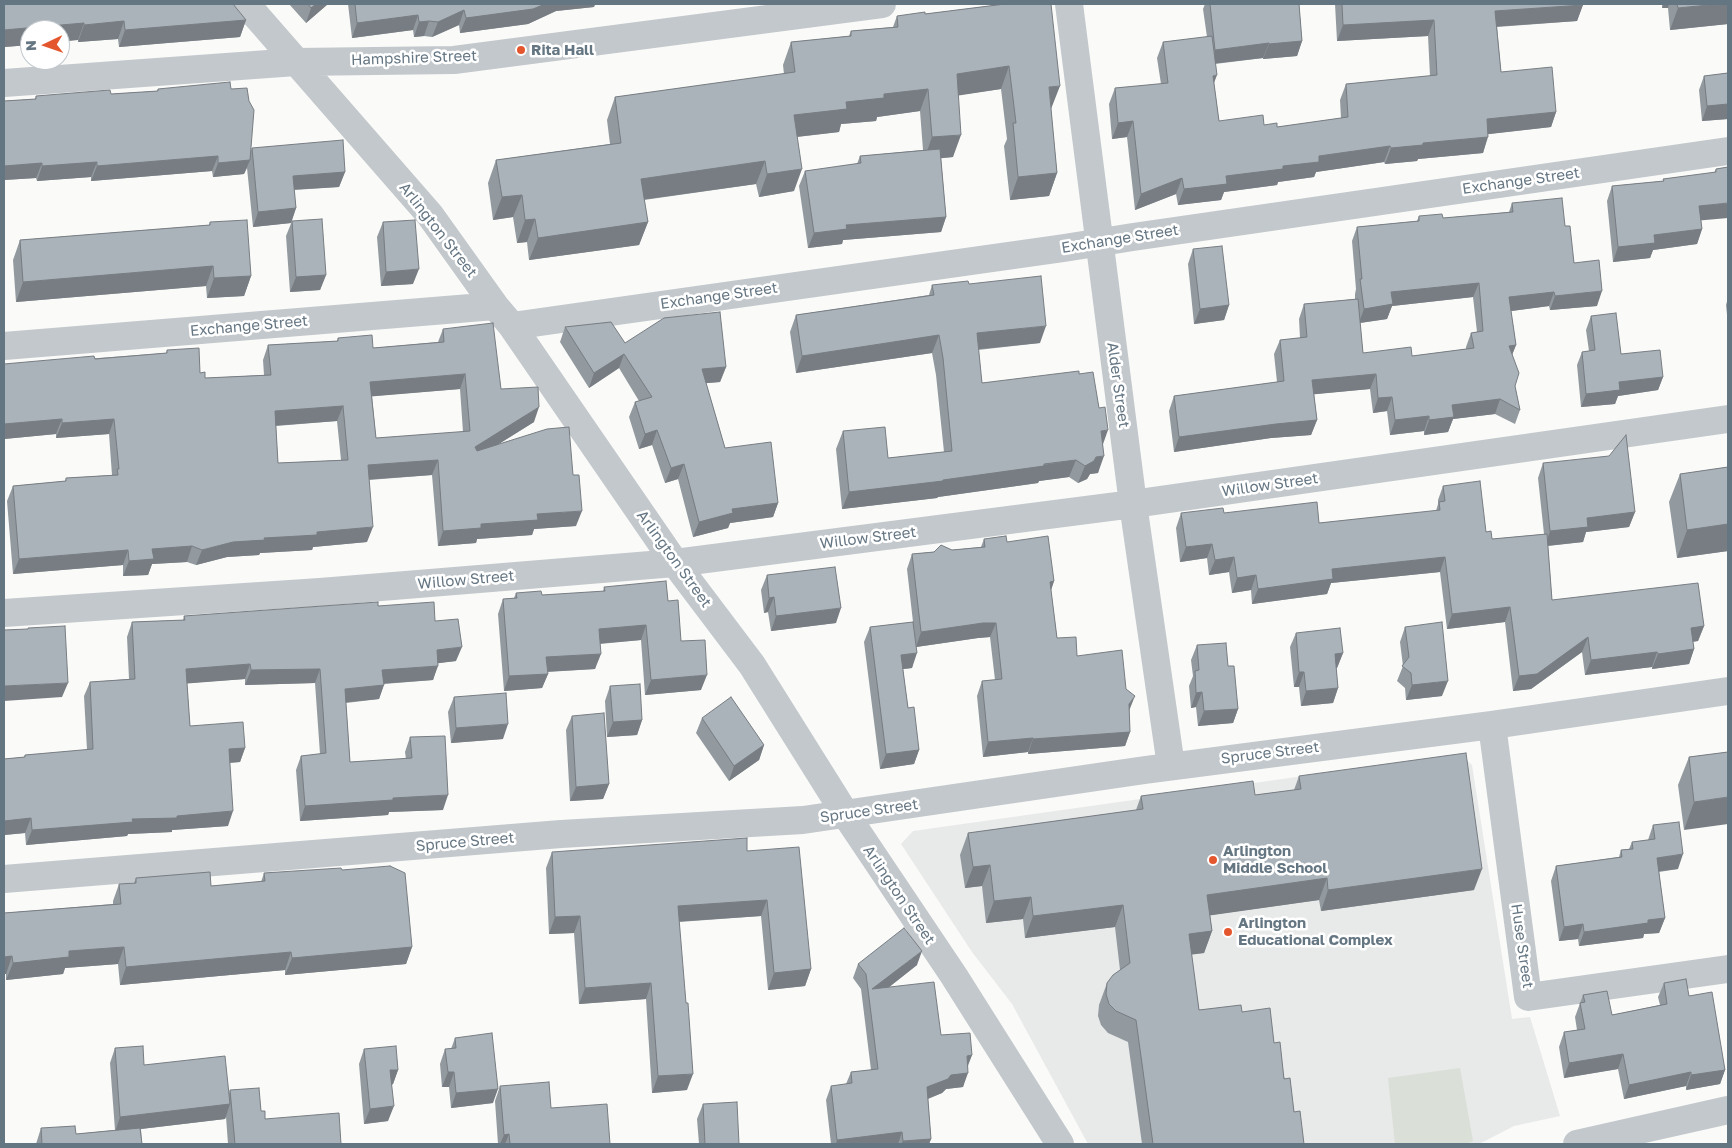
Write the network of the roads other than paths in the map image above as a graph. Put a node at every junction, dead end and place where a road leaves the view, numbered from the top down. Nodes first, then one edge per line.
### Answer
1 (246, 4) edge
2 (882, 4) edge
3 (1069, 4) edge
4 (296, 62) junction
5 (4, 83) edge
6 (1728, 152) edge
7 (1099, 242) junction
8 (503, 316) junction
9 (4, 346) edge
10 (1728, 419) edge
11 (1133, 504) junction
12 (675, 563) junction
13 (4, 613) edge
14 (1728, 690) edge
15 (1492, 725) junction
16 (1171, 766) junction
17 (846, 814) junction
18 (4, 879) edge
19 (1728, 969) edge
20 (1728, 1110) edge
21 (1060, 1144) edge
22 (1577, 1144) edge

1 - 4 street, Arlington Street
2 - 4 street, Hampshire Street
3 - 7 street, Alder Street
4 - 5 street, Hampshire Street
4 - 8 street, Arlington Street
6 - 7 street, Exchange Street
7 - 8 street, Exchange Street
7 - 11 street, Alder Street
8 - 9 street, Exchange Street
8 - 12 street, Arlington Street
10 - 11 street, Willow Street
11 - 12 street, Willow Street
11 - 16 street, Alder Street
12 - 13 street, Willow Street
12 - 17 street, Arlington Street
14 - 15 street, Spruce Street
15 - 16 street, Spruce Street
15 - 19 street, Huse Street
16 - 17 street, Spruce Street
17 - 18 street, Spruce Street
17 - 21 street, Arlington Street
20 - 22 street

